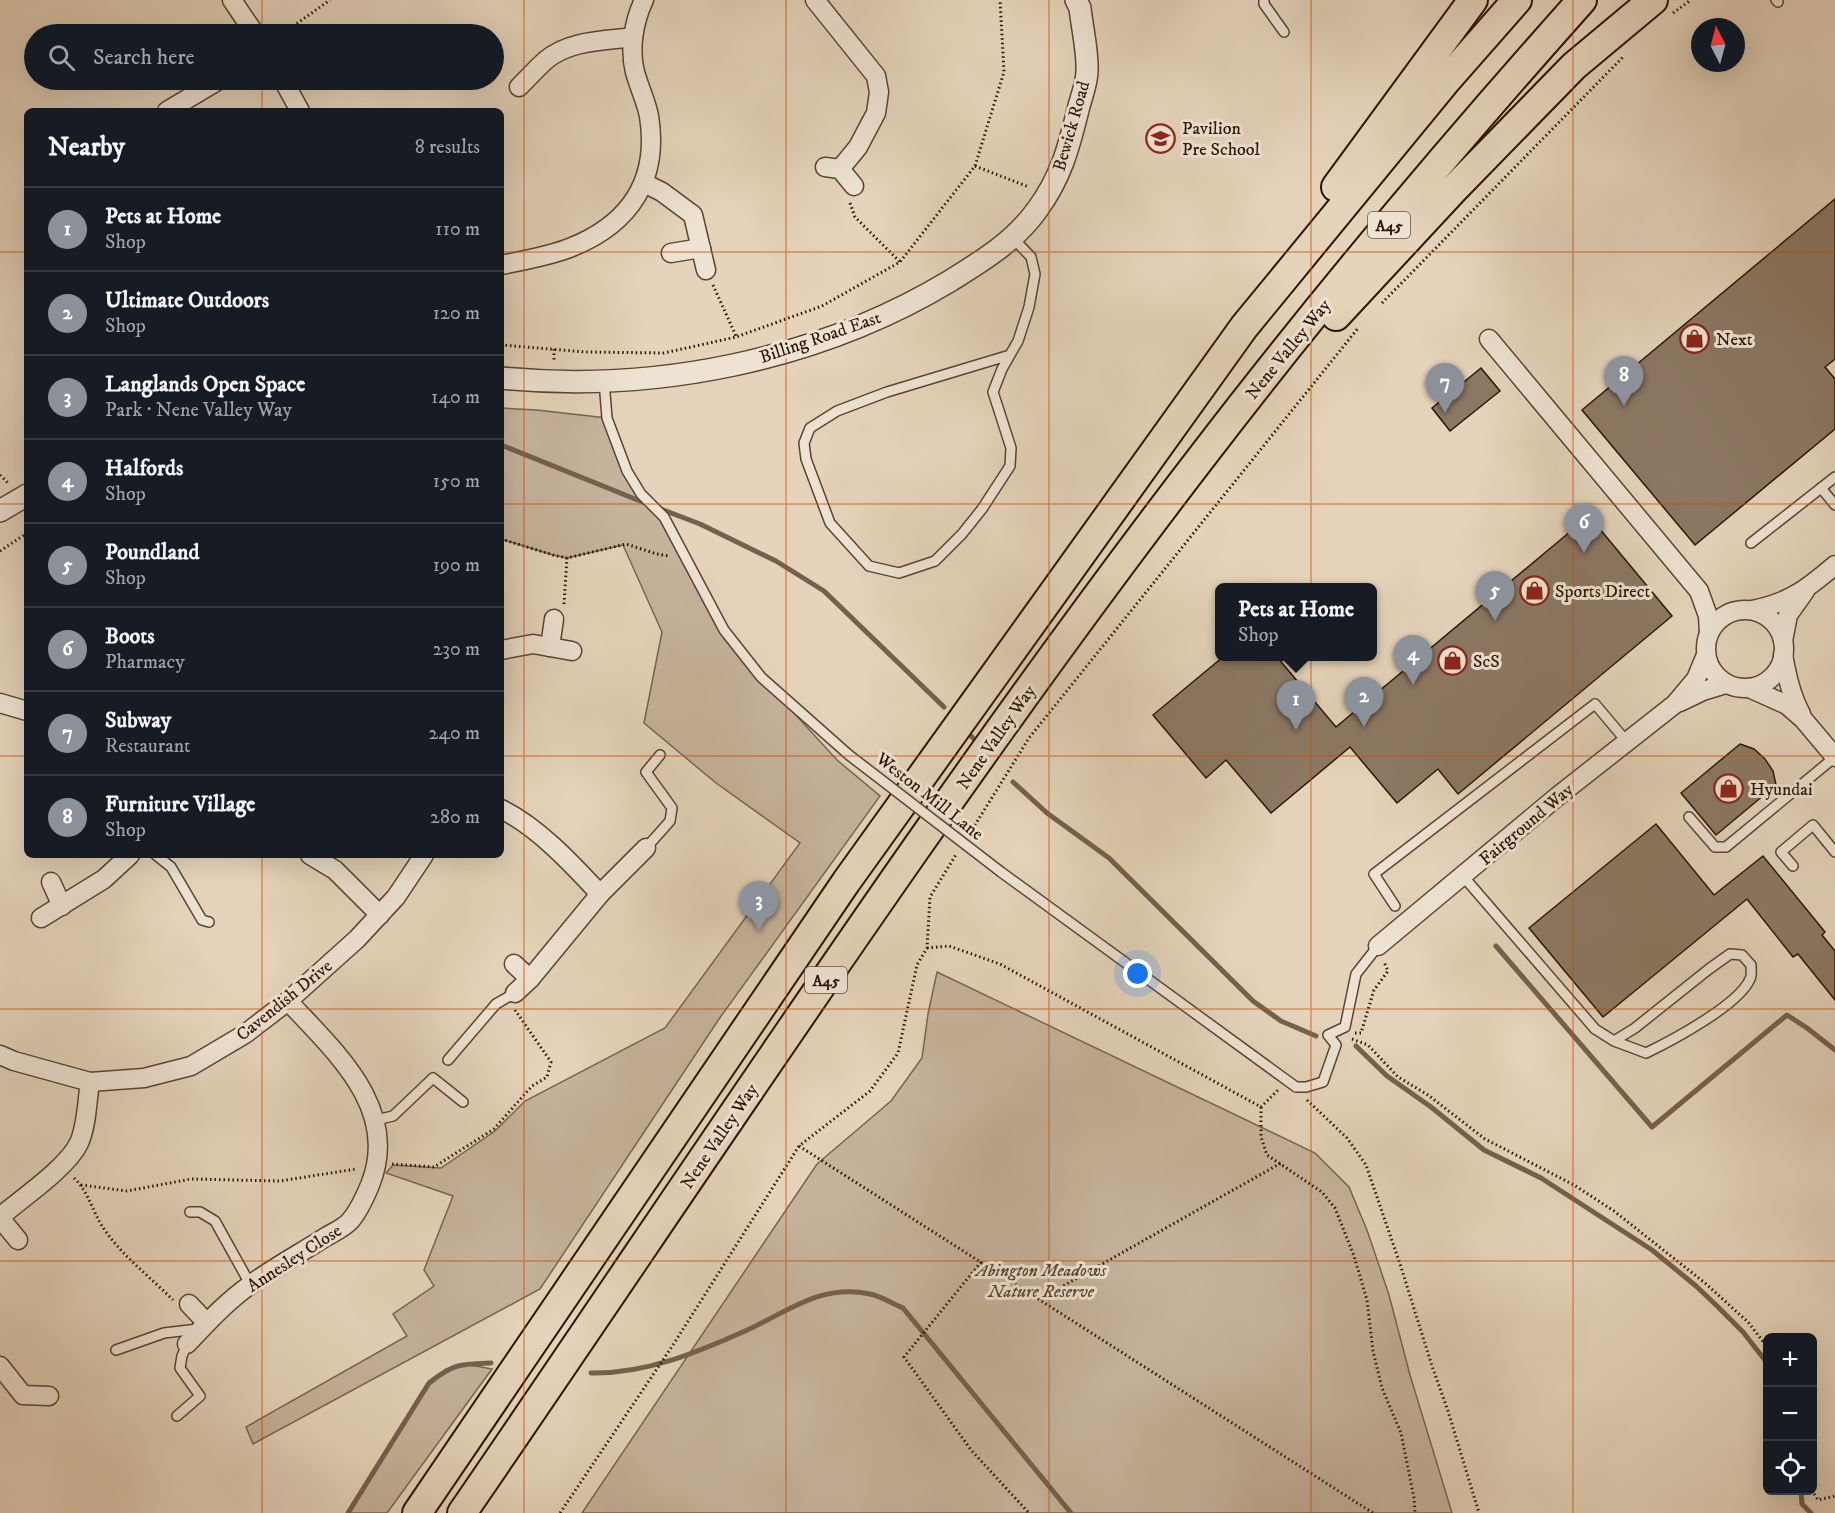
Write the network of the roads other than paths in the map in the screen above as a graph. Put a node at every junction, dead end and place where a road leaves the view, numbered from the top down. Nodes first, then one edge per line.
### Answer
1 (232, 0) edge
2 (644, 0) edge
3 (815, 0) edge
4 (1076, 0) edge
5 (1264, 0) edge
6 (1473, 0) edge
7 (1517, 0) edge
8 (1582, 0) edge
9 (1663, 7) edge
10 (248, 24) edge
11 (1284, 32) dead end
12 (633, 37) junction
13 (519, 87) dead end
14 (202, 90) edge
15 (288, 90) edge
16 (172, 108) edge
17 (298, 108) edge
18 (644, 183) junction
19 (854, 186) dead end
20 (1042, 204) joint
21 (1013, 238) junction
22 (701, 248) junction
23 (671, 253) dead end
24 (504, 264) edge
25 (706, 270) road end
26 (1244, 327) junction
27 (1489, 339) dead end
28 (1010, 355) junction
29 (504, 378) edge
30 (604, 381) junction
31 (1202, 456) junction
32 (1835, 477) edge
33 (1821, 488) junction
34 (24, 497) edge
35 (1835, 505) edge
36 (0, 512) edge
37 (1751, 543) dead end
38 (1835, 565) edge
39 (1806, 590) junction
40 (1699, 591) junction
41 (1745, 610) junction
42 (554, 619) road end
43 (1709, 633) junction
44 (550, 647) junction
45 (1783, 648) junction
46 (504, 649) edge
47 (572, 651) dead end
48 (1706, 655) junction
49 (1726, 684) junction
50 (1749, 688) junction
51 (0, 703) edge
52 (1675, 704) junction
53 (24, 710) edge
54 (1803, 719) junction
55 (1627, 742) junction
56 (660, 755) dead end
57 (1835, 757) edge
58 (504, 810) edge
59 (1689, 817) dead end
60 (646, 848) joint
61 (1835, 852) edge
62 (127, 858) edge
63 (160, 858) edge
64 (314, 858) edge
65 (422, 858) edge
66 (1793, 866) dead end
67 (1463, 876) junction
68 (51, 882) dead end
69 (600, 894) junction
70 (62, 906) junction
71 (1395, 906) dead end
72 (380, 915) junction
73 (41, 918) dead end
74 (208, 922) dead end
75 (1378, 946) joint
76 (514, 964) dead end
77 (530, 979) junction
78 (515, 993) joint
79 (288, 1001) junction
80 (1614, 1041) junction
81 (0, 1055) edge
82 (448, 1060) dead end
83 (90, 1082) junction
84 (463, 1102) dead end
85 (376, 1120) junction
86 (190, 1212) dead end
87 (0, 1218) edge
88 (18, 1240) dead end
89 (250, 1284) junction
90 (189, 1304) road end
91 (205, 1326) junction
92 (187, 1344) joint
93 (116, 1350) dead end
94 (0, 1366) edge
95 (49, 1396) dead end
96 (177, 1416) dead end
97 (417, 1513) edge
98 (462, 1513) edge

1 - 10 street
2 - 12 street
3 - 19 street
4 - 20 street, Bewick Road
5 - 11 lane
6 - 26 highway
7 - 26 highway, Nene Valley Way / A45
8 - 31 highway, Nene Valley Way / A45
9 - 31 highway
12 - 13 street
12 - 18 street
14 - 16 street
15 - 17 street
18 - 22 street
18 - 24 street
20 - 21 street, Billing Road East
21 - 28 lane
21 - 30 street, Billing Road East
22 - 23 street
22 - 25 street
26 - 97 highway, Nene Valley Way / A45
27 - 40 street
28 - 28 lane
29 - 30 street, Billing Road East
30 - 75 lane, Weston Mill Lane, bridge
31 - 98 highway, Nene Valley Way / A45
32 - 33 lane
33 - 35 lane
33 - 37 lane
34 - 36 street
38 - 39 street
39 - 41 street
39 - 45 street
40 - 41 street
40 - 43 street
41 - 43 street
41 - 45 street
42 - 44 street
43 - 48 street
44 - 46 street
44 - 47 street
45 - 50 street
45 - 54 street
48 - 49 street
48 - 52 street
49 - 50 street
49 - 52 street
50 - 54 street
51 - 53 street
52 - 55 street, Fairground Way
54 - 57 street
55 - 67 street, Fairground Way
55 - 71 lane
56 - 60 lane
57 - 59 lane
58 - 69 street
60 - 69 street
61 - 66 lane
62 - 70 street
63 - 74 lane
64 - 72 street
65 - 72 street, Cavendish Drive
67 - 75 street, Fairground Way
67 - 80 lane
68 - 70 street
69 - 77 street
70 - 73 street
72 - 79 street, Cavendish Drive
76 - 77 street
77 - 78 street
78 - 82 lane
79 - 83 street, Cavendish Drive
79 - 85 street, Annesley Close
80 - 80 lane
81 - 83 street, Cavendish Drive
83 - 87 street
84 - 85 lane
85 - 89 street, Annesley Close
86 - 89 lane
87 - 88 street
89 - 91 street, Annesley Close
90 - 91 street
91 - 92 street, Annesley Close
91 - 93 lane
92 - 96 lane
94 - 95 street

